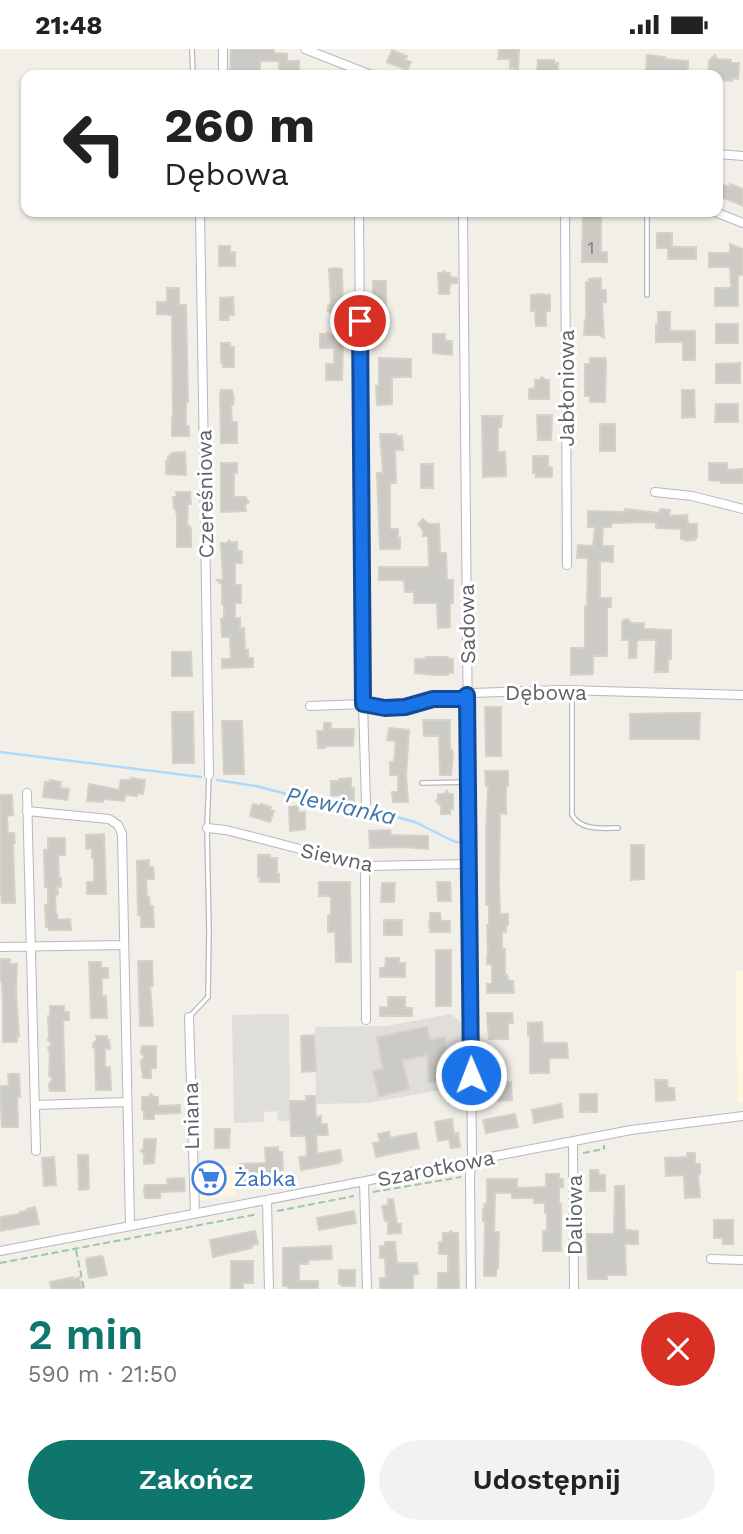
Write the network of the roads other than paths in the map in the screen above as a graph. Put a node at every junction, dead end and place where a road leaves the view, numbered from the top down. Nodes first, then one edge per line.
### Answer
1 (192, 49) edge
2 (223, 49) edge
3 (305, 49) edge
4 (193, 70) edge
5 (223, 70) edge
6 (352, 70) edge
7 (723, 154) edge
8 (743, 156) edge
9 (723, 215) edge
10 (200, 217) edge
11 (359, 217) edge
12 (463, 217) edge
13 (565, 217) edge
14 (647, 217) edge
15 (743, 223) edge
16 (647, 295) dead end
17 (655, 492) dead end
18 (743, 509) edge
19 (567, 565) dead end
20 (572, 691) junction
21 (467, 695) junction
22 (743, 695) edge
23 (363, 704) junction
24 (310, 706) dead end
25 (209, 775) joint
26 (468, 782) junction
27 (422, 783) dead end
28 (27, 793) dead end
29 (366, 803) dead end
30 (27, 811) junction
31 (207, 828) junction
32 (618, 828) dead end
33 (468, 865) junction
34 (366, 866) junction
35 (123, 945) junction
36 (0, 947) edge
37 (31, 947) junction
38 (189, 1017) joint
39 (366, 1020) dead end
40 (127, 1103) junction
41 (35, 1105) junction
42 (743, 1116) edge
43 (573, 1142) junction
44 (36, 1151) dead end
45 (471, 1162) junction
46 (364, 1182) junction
47 (267, 1201) junction
48 (194, 1214) junction
49 (130, 1226) junction
50 (0, 1251) edge
51 (711, 1259) dead end
52 (743, 1259) edge
53 (269, 1289) edge
54 (367, 1289) edge
55 (471, 1289) edge
56 (574, 1289) edge

1 - 4 lane
2 - 5 street
3 - 6 street
7 - 8 street
9 - 15 street
10 - 25 street, Czereśniowa
11 - 23 street
12 - 21 street, Sadowa
13 - 19 street, Jabłoniowa
14 - 16 lane
17 - 18 street
20 - 21 street, Dębowa
20 - 22 street, Dębowa
20 - 32 lane
21 - 23 street, Dębowa
21 - 26 street, Sadowa
23 - 24 street, Dębowa
23 - 29 street
25 - 31 lane
26 - 27 lane
26 - 33 street, Sadowa
28 - 30 street
30 - 35 street
30 - 37 street
31 - 34 street, Siewna
31 - 38 lane
33 - 34 street, Siewna
33 - 45 street, Sadowa
34 - 39 street
35 - 37 street
35 - 40 street
36 - 37 street
37 - 41 street
38 - 48 street, Lniana
40 - 41 street
40 - 49 street
41 - 44 street
42 - 43 street, Szarotkowa
43 - 45 street, Szarotkowa
43 - 56 street, Daliowa
45 - 46 street, Szarotkowa
45 - 55 street, Sadowa
46 - 47 street, Szarotkowa
46 - 54 street
47 - 48 street, Szarotkowa
47 - 53 street
48 - 49 street, Szarotkowa
49 - 50 street, Szarotkowa
51 - 52 street

